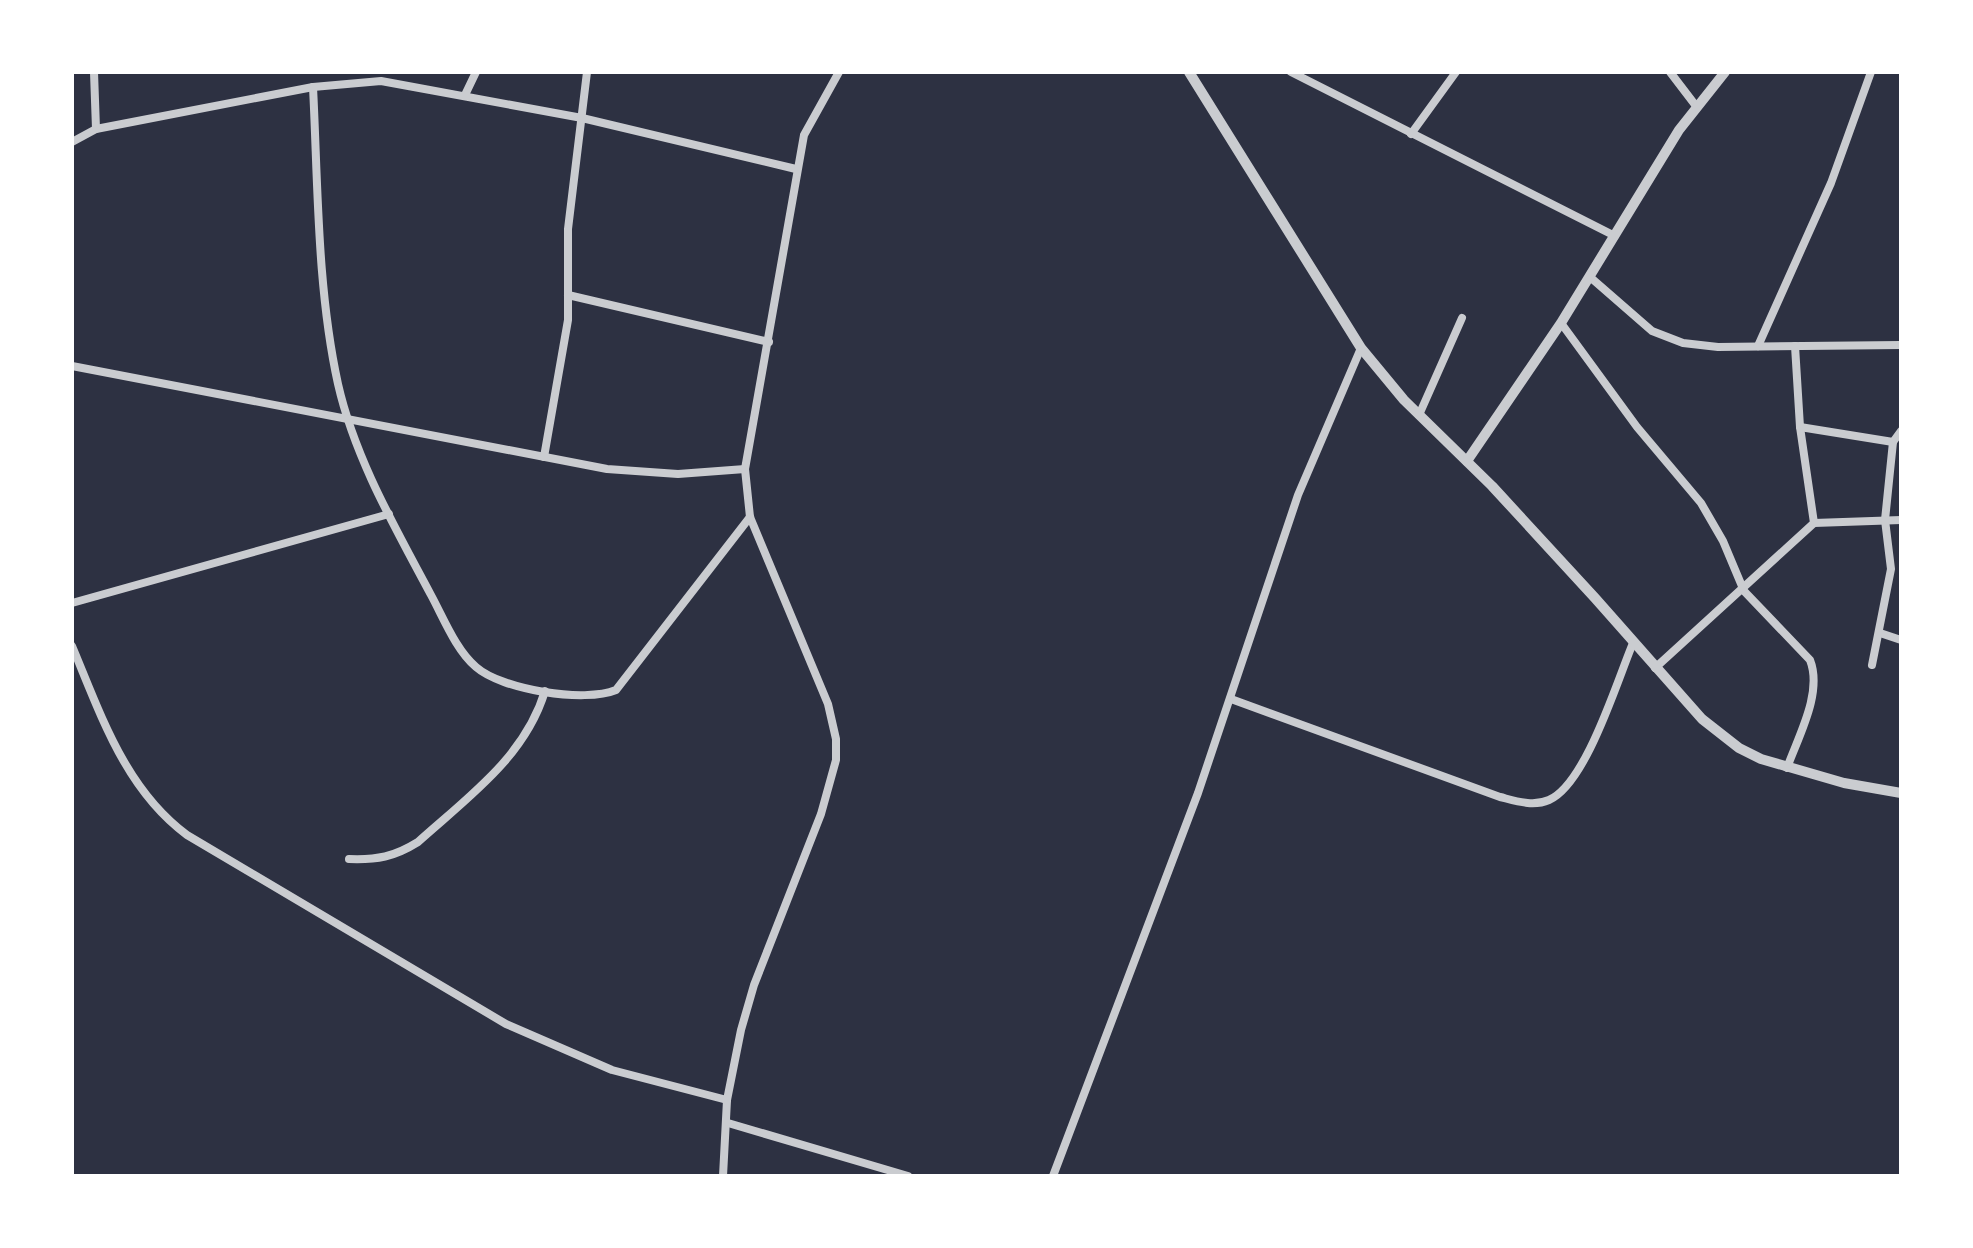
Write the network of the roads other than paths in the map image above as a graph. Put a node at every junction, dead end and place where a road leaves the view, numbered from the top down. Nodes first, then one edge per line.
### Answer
1 (94, 72) edge
2 (476, 72) edge
3 (587, 72) edge
4 (839, 72) edge
5 (1189, 72) edge
6 (1291, 72) edge
7 (1456, 72) edge
8 (1670, 72) edge
9 (1725, 72) edge
10 (1871, 72) edge
11 (383, 77) edge
12 (313, 87) junction
13 (465, 95) junction
14 (1696, 106) junction
15 (582, 118) junction
16 (96, 129) junction
17 (1411, 134) junction
18 (72, 142) edge
19 (796, 169) junction
20 (1615, 236) junction
21 (1590, 277) junction
22 (568, 295) junction
23 (1462, 318) dead end
24 (1561, 323) junction
25 (769, 342) junction
26 (1901, 345) edge
27 (1758, 346) junction
28 (1795, 346) junction
29 (1361, 348) junction
30 (72, 366) edge
31 (1419, 415) junction
32 (347, 418) junction
33 (1800, 427) junction
34 (1901, 431) edge
35 (1893, 442) junction
36 (544, 457) junction
37 (1467, 461) junction
38 (745, 469) junction
39 (389, 514) junction
40 (750, 517) junction
41 (1885, 520) junction
42 (1901, 520) edge
43 (1814, 523) junction
44 (1744, 591) junction
45 (72, 603) edge
46 (1880, 633) junction
47 (1901, 640) edge
48 (1633, 643) junction
49 (72, 646) edge
50 (1872, 665) dead end
51 (1655, 668) junction
52 (545, 691) junction
53 (1231, 699) junction
54 (1787, 768) junction
55 (1901, 793) edge
56 (349, 859) dead end
57 (727, 1100) junction
58 (728, 1123) junction
59 (723, 1176) edge
60 (908, 1176) edge
61 (1053, 1176) edge

1 - 16 street
2 - 13 street
3 - 15 street
4 - 19 street
5 - 29 street
6 - 17 street
7 - 17 street
8 - 14 street
9 - 14 street
10 - 27 street
11 - 12 street
11 - 13 street
12 - 16 street
12 - 32 street
13 - 15 street
14 - 20 street
15 - 19 street
15 - 22 street
16 - 18 street
17 - 20 street
19 - 25 street
20 - 21 street
21 - 24 street
21 - 27 street
22 - 25 street
22 - 36 street
23 - 31 street
24 - 37 street
24 - 44 street
25 - 38 street
26 - 28 street
27 - 28 street
28 - 33 street
29 - 31 street
29 - 53 street
30 - 32 street
31 - 37 street
32 - 36 street
32 - 39 street
33 - 35 street
33 - 43 street
34 - 35 street
35 - 41 street
36 - 38 street
37 - 48 street
38 - 40 street
39 - 45 street
39 - 52 street
40 - 52 street
40 - 57 street
41 - 42 street
41 - 43 street
41 - 46 street
43 - 44 street
44 - 51 street
44 - 54 street
46 - 47 street
46 - 50 street
48 - 51 street
48 - 53 street
49 - 57 street
51 - 54 street
52 - 56 street
53 - 61 street
54 - 55 street
57 - 58 street
58 - 59 street
58 - 60 street

